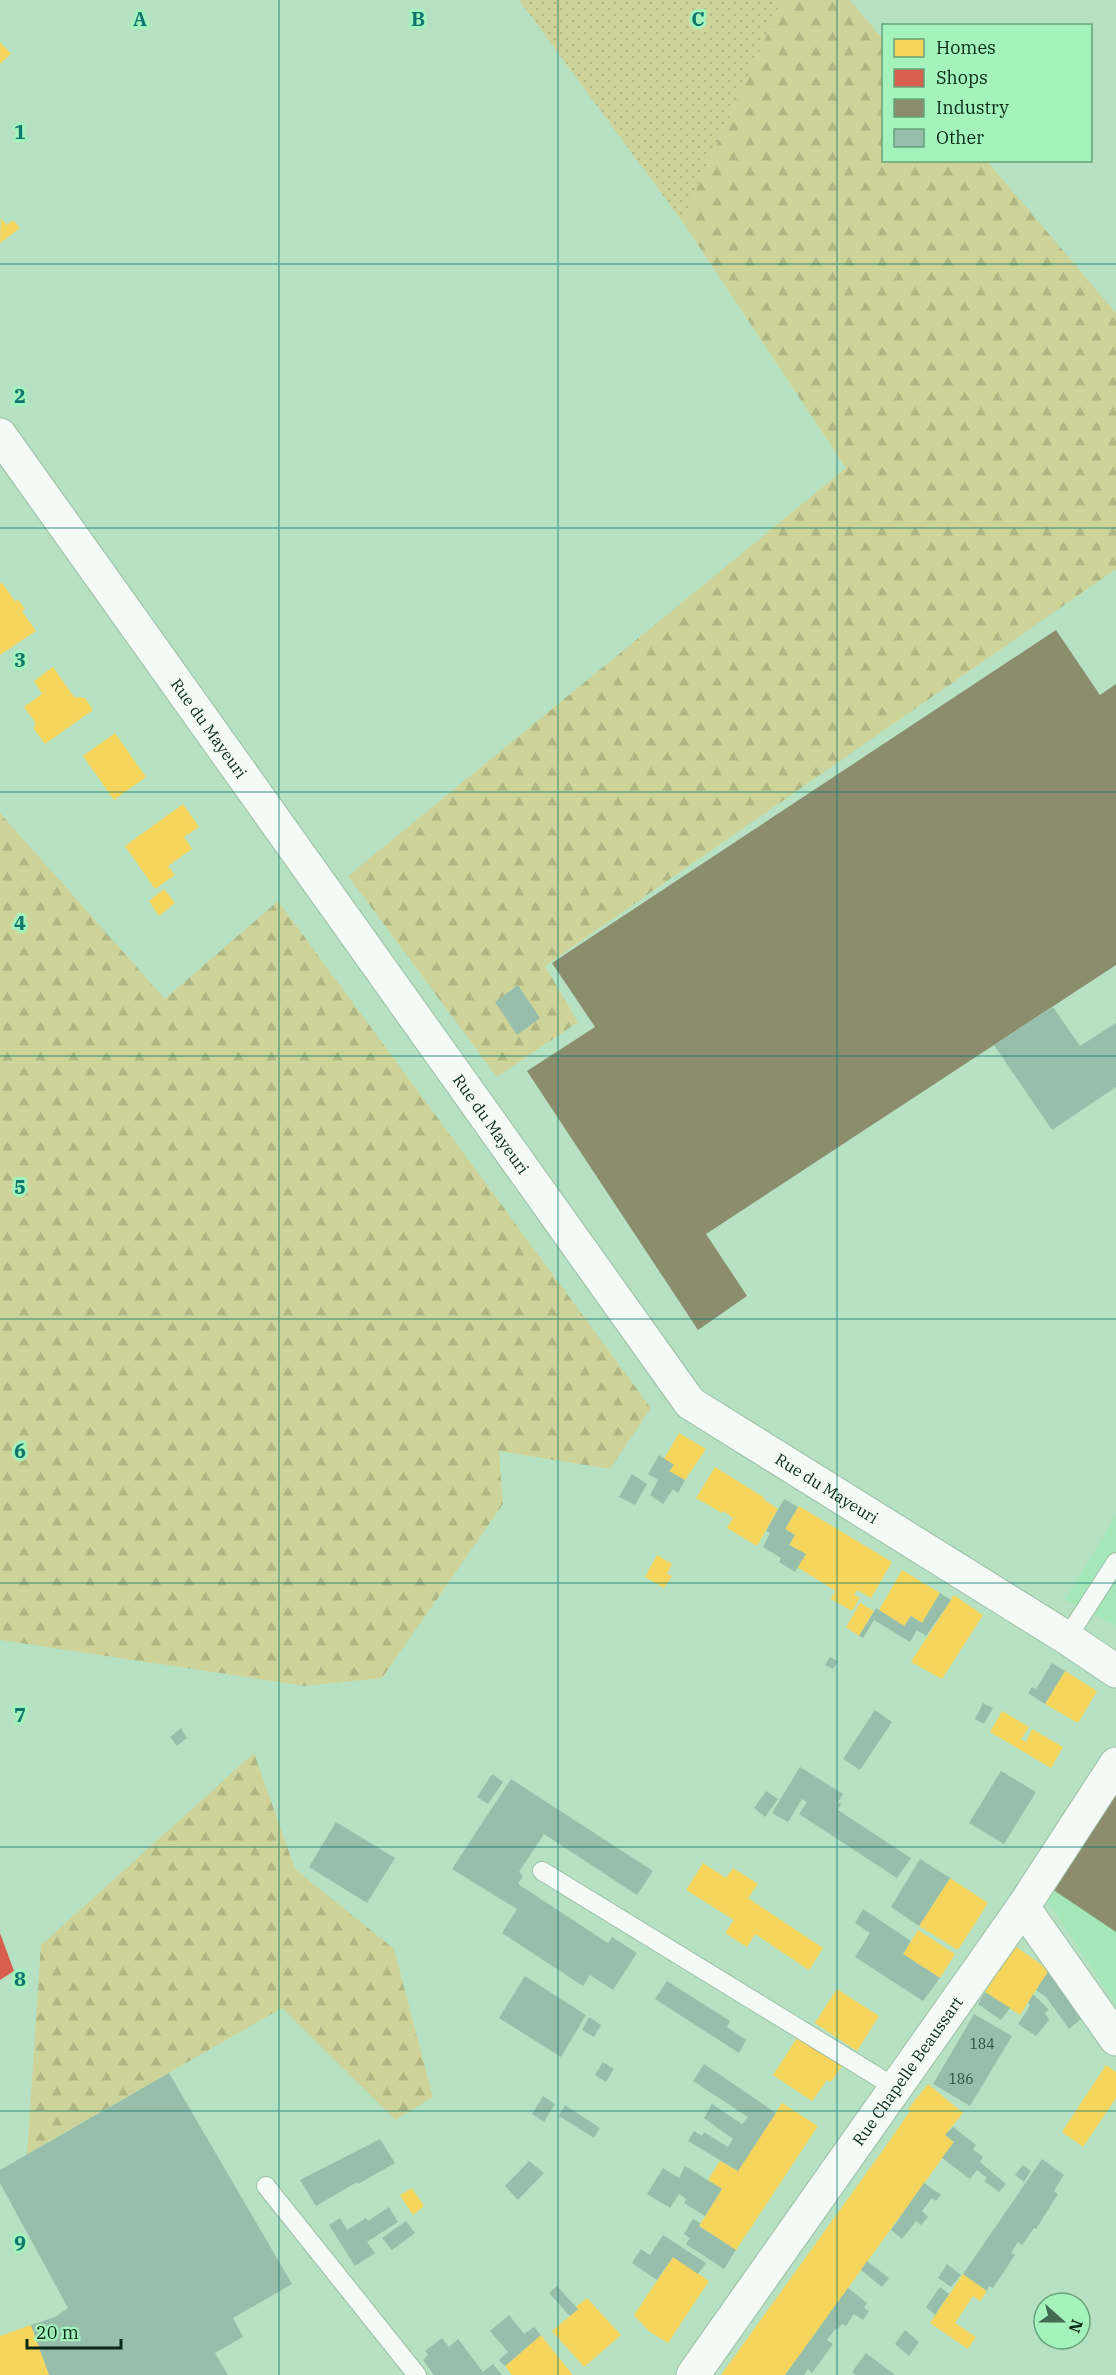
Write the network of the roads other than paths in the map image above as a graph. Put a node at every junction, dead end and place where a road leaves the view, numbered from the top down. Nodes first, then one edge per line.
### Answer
1 (0, 435) edge
2 (1116, 1562) edge
3 (1067, 1638) junction
4 (1116, 1671) edge
5 (1116, 1764) edge
6 (542, 1871) dead end
7 (1023, 1907) junction
8 (1116, 2039) edge
9 (896, 2088) junction
10 (266, 2186) dead end
11 (417, 2375) edge
12 (693, 2375) edge

1 - 3 street, Rue du Mayeuri
2 - 3 lane
3 - 4 street, Rue du Mayeuri
5 - 7 street, Rue Chapelle Beaussart
6 - 9 lane
7 - 8 street
7 - 9 street, Rue Chapelle Beaussart
9 - 12 street, Rue Chapelle Beaussart
10 - 11 lane

